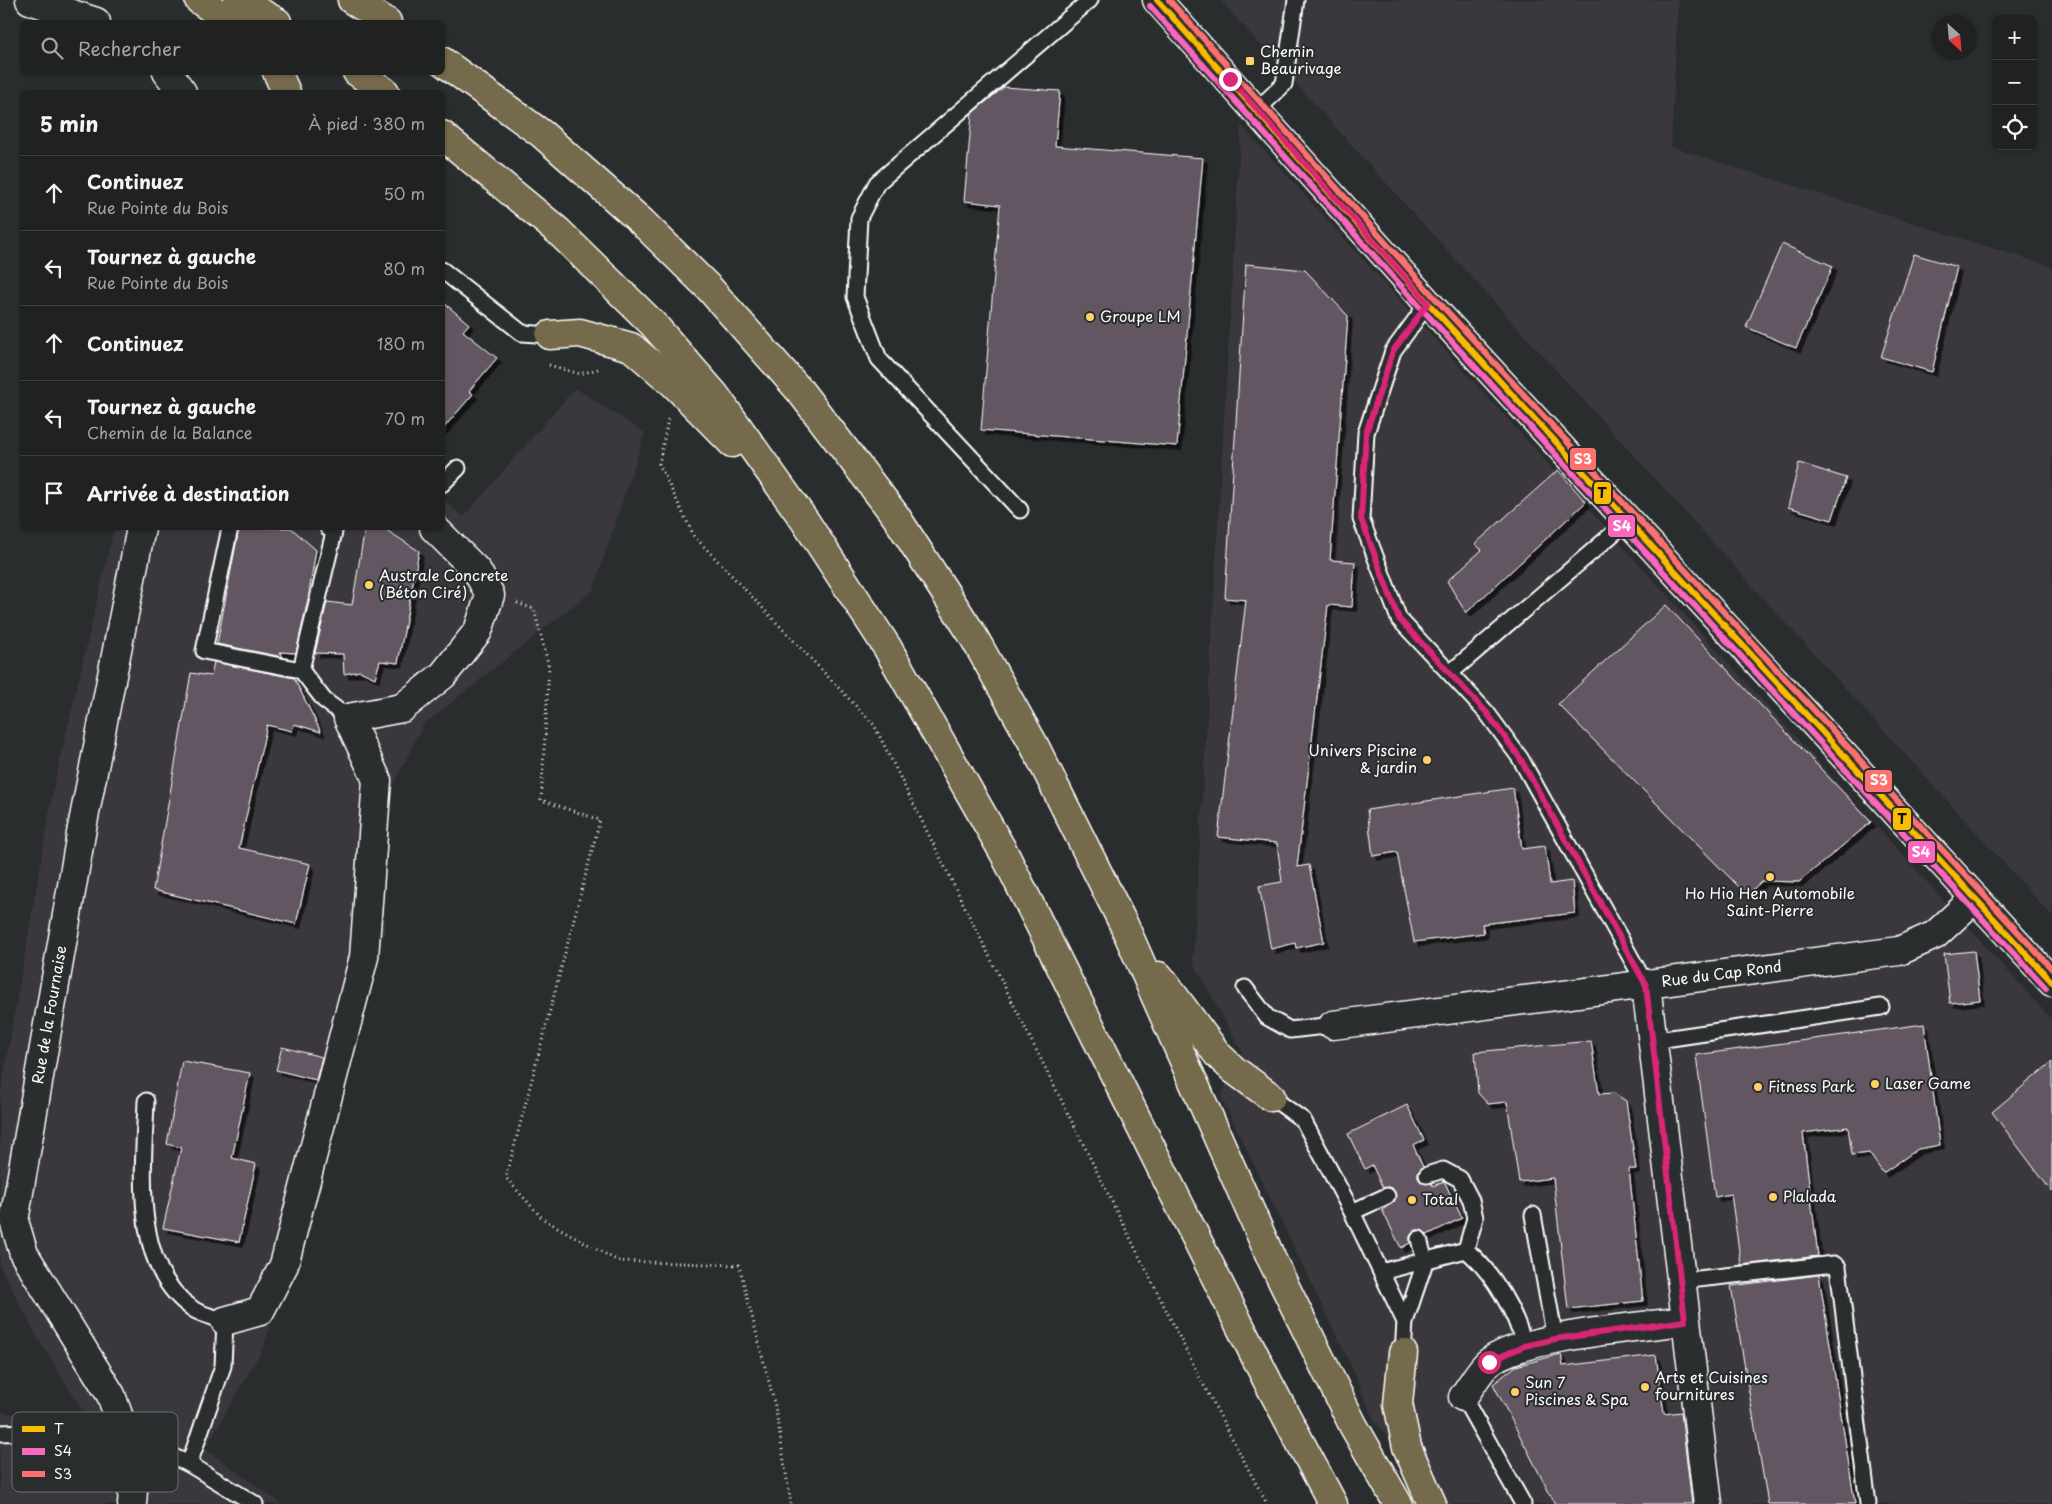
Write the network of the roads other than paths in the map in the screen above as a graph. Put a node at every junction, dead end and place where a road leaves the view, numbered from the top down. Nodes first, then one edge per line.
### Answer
1 (30, 0) edge
2 (199, 0) edge
3 (238, 0) edge
4 (352, 0) edge
5 (1090, 0) edge
6 (1157, 0) edge
7 (1296, 0) edge
8 (90, 20) edge
9 (228, 20) edge
10 (273, 20) edge
11 (384, 20) edge
12 (445, 63) edge
13 (168, 75) edge
14 (278, 75) edge
15 (361, 75) edge
16 (180, 90) edge
17 (285, 90) edge
18 (382, 90) edge
19 (1257, 110) junction
20 (445, 138) edge
21 (445, 272) edge
22 (1428, 303) junction
23 (550, 335) joint
24 (458, 468) dead end
25 (445, 481) edge
26 (1020, 510) dead end
27 (1629, 520) junction
28 (805, 521) junction
29 (141, 530) edge
30 (230, 530) edge
31 (331, 530) edge
32 (436, 530) edge
33 (301, 670) junction
34 (1450, 673) junction
35 (348, 718) junction
36 (1975, 898) junction
37 (1124, 925) junction
38 (2052, 982) edge
39 (1646, 985) junction
40 (1246, 988) dead end
41 (1880, 1007) dead end
42 (1333, 1025) joint
43 (1651, 1041) junction
44 (1271, 1096) joint
45 (146, 1102) dead end
46 (1427, 1175) dead end
47 (1386, 1196) dead end
48 (1352, 1212) junction
49 (1533, 1215) dead end
50 (1419, 1238) dead end
51 (1466, 1250) junction
52 (1425, 1262) junction
53 (1381, 1272) junction
54 (1680, 1282) junction
55 (225, 1321) junction
56 (1685, 1321) junction
57 (1405, 1322) junction
58 (1555, 1339) junction
59 (1524, 1346) junction
60 (1403, 1353) joint
61 (1464, 1397) joint
62 (117, 1412) edge
63 (178, 1459) edge
64 (189, 1464) junction
65 (255, 1504) edge
66 (1333, 1504) edge
67 (1398, 1504) edge
68 (1432, 1504) edge
69 (1523, 1504) edge
70 (1708, 1504) edge
71 (1868, 1504) edge

1 - 8 street
2 - 9 highway
3 - 10 highway
4 - 11 highway
5 - 26 lane
6 - 19 street
7 - 19 lane
12 - 37 highway
13 - 16 street
14 - 17 highway
15 - 18 highway
19 - 22 street
20 - 28 highway
21 - 23 lane
22 - 27 street
22 - 34 lane
23 - 28 highway
24 - 25 lane
27 - 34 lane
27 - 36 street
28 - 66 highway
29 - 62 street, Rue de la Fournaise
30 - 33 lane
31 - 33 lane
32 - 35 street
33 - 35 lane
34 - 39 lane
35 - 55 street
36 - 38 street
36 - 39 street, Rue du Cap Rond
37 - 44 highway
37 - 67 highway
39 - 42 street, Rue du Cap Rond
39 - 43 street
40 - 42 lane
41 - 43 lane
43 - 54 street
44 - 48 lane
45 - 55 lane
46 - 51 lane
47 - 48 lane
48 - 53 lane
49 - 58 lane
50 - 52 lane
51 - 52 lane
51 - 59 lane
52 - 53 lane
52 - 57 lane
53 - 57 lane
54 - 56 street
54 - 71 lane
55 - 64 lane
56 - 58 street
56 - 70 street
57 - 60 lane
58 - 59 street
59 - 61 street
60 - 68 highway
61 - 69 lane
63 - 64 lane
64 - 65 lane

